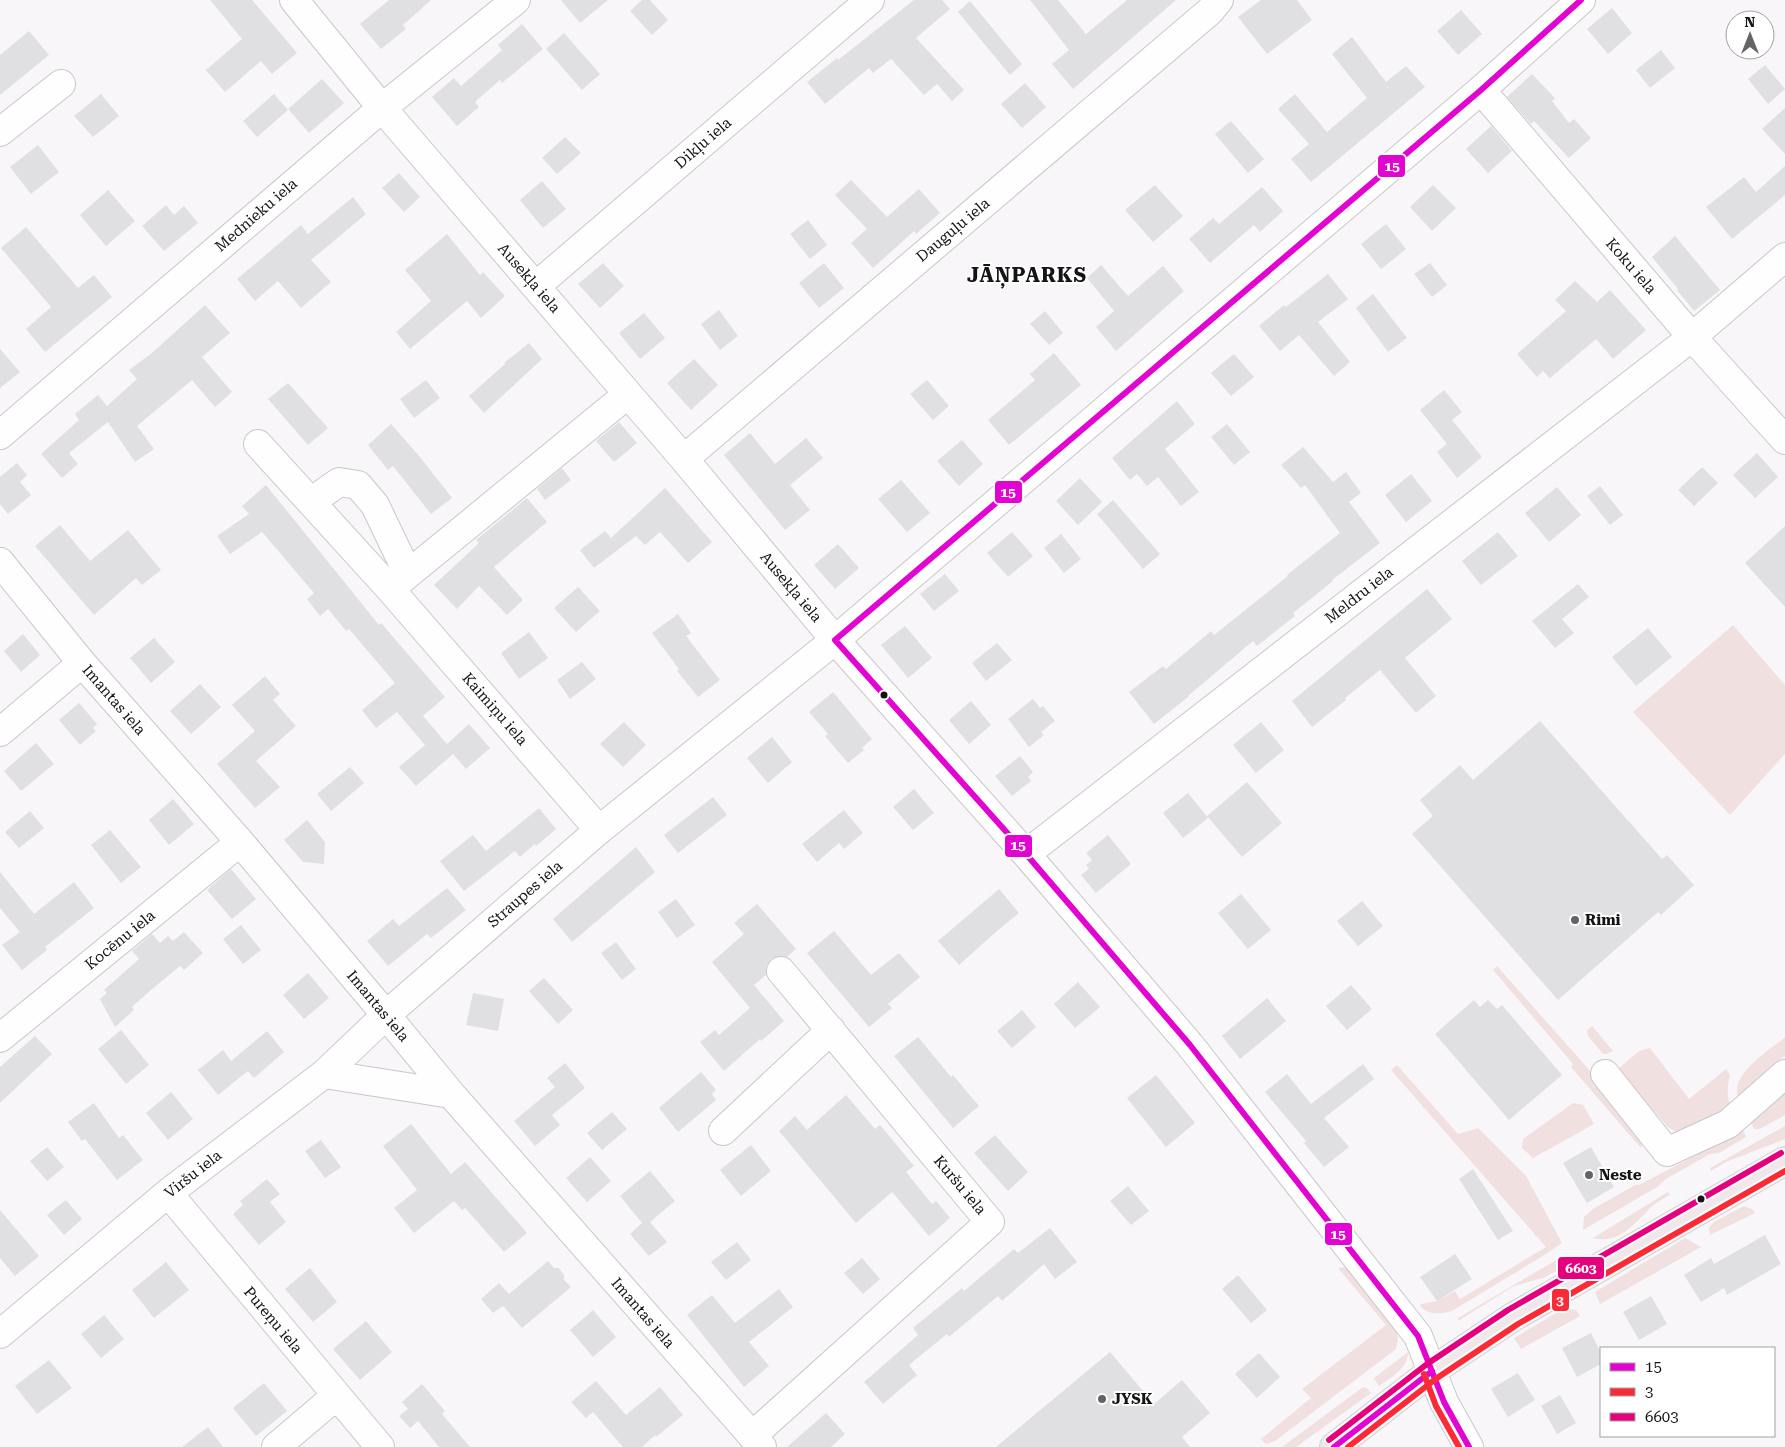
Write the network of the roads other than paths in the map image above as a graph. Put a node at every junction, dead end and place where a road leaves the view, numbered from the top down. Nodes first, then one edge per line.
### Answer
1 (294, 0) edge
2 (516, 0) edge
3 (870, 0) edge
4 (1219, 0) edge
5 (1581, 0) edge
6 (61, 84) dead end
7 (1481, 90) junction
8 (382, 108) junction
9 (0, 132) edge
10 (1785, 257) edge
11 (536, 286) junction
12 (1692, 337) junction
13 (628, 394) junction
14 (0, 435) edge
15 (1785, 440) edge
16 (258, 444) dead end
17 (684, 459) junction
18 (311, 502) junction
19 (0, 562) edge
20 (399, 581) junction
21 (835, 640) junction
22 (82, 663) junction
23 (0, 732) edge
24 (600, 830) junction
25 (240, 842) junction
26 (1026, 854) junction
27 (781, 971) dead end
28 (386, 1015) junction
29 (831, 1030) junction
30 (0, 1038) edge
31 (324, 1074) junction
32 (1605, 1074) dead end
33 (1785, 1074) edge
34 (451, 1094) junction
35 (723, 1131) dead end
36 (1785, 1161) edge
37 (168, 1193) junction
38 (0, 1334) edge
39 (1432, 1372) junction
40 (336, 1396) junction
41 (757, 1441) edge
42 (276, 1447) edge
43 (380, 1447) edge
44 (1334, 1447) edge
45 (1469, 1447) edge

1 - 8 street, Ausekļa iela
2 - 8 street, Mednieku iela
3 - 11 street, Dikļu iela
4 - 17 street, Dauguļu iela
5 - 7 street, Straupes iela
6 - 9 street
7 - 12 street, Koku iela
7 - 21 street, Straupes iela
8 - 11 street, Ausekļa iela
8 - 14 street, Mednieku iela
10 - 12 street, Meldru iela
11 - 13 street, Ausekļa iela
12 - 15 street, Koku iela
12 - 26 street, Meldru iela
13 - 17 street, Ausekļa iela
13 - 20 street
16 - 18 street, Kaimiņu iela
17 - 21 street, Ausekļa iela
18 - 20 street, Kaimiņu iela
18 - 20 street, Kaimiņu iela
19 - 22 street, Imantas iela
20 - 24 street, Kaimiņu iela
21 - 24 street, Straupes iela
21 - 26 street, Ausekļa iela
22 - 23 street
22 - 25 street, Imantas iela
24 - 28 street, Straupes iela
25 - 28 street, Imantas iela
25 - 30 street, Kocēnu iela
26 - 39 street, Ausekļa iela
27 - 29 street, Kuršu iela
28 - 31 street, Viršu iela
28 - 34 street, Imantas iela
29 - 35 street
29 - 41 street, Kuršu iela
31 - 34 street
31 - 37 street, Viršu iela
32 - 33 street
34 - 41 street, Imantas iela
36 - 39 main road
37 - 38 street, Viršu iela
37 - 40 street, Pureņu iela
39 - 44 main road
39 - 45 street, Ausekļa iela
40 - 42 street
40 - 43 street, Pureņu iela

